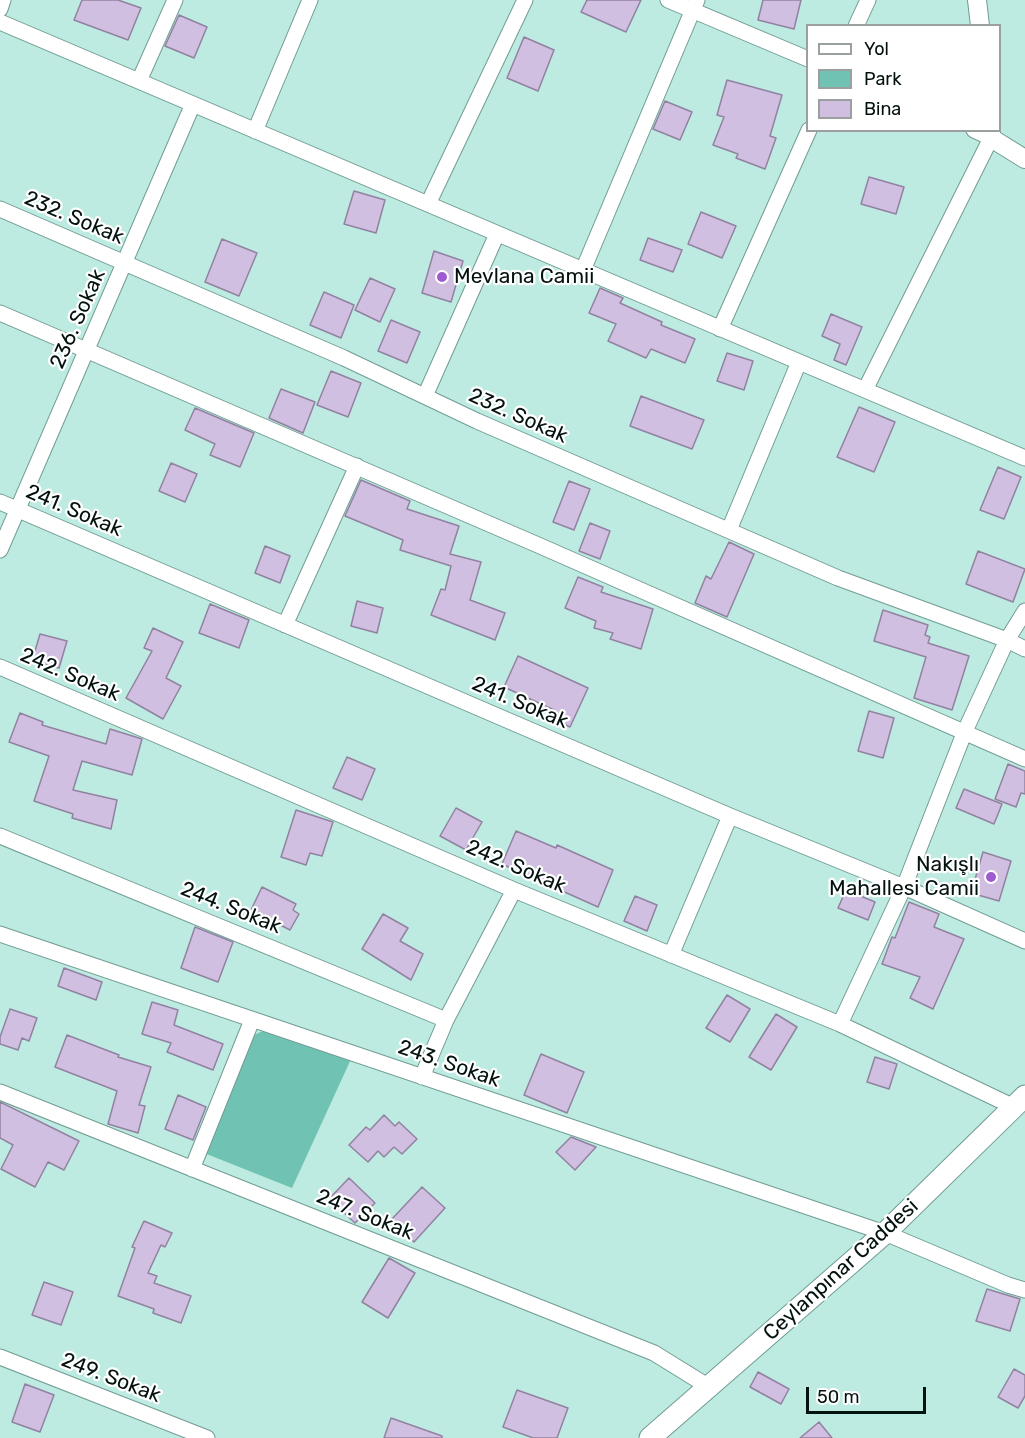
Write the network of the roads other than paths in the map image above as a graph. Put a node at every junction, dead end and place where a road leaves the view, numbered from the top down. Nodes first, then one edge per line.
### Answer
1 (3, 0) edge
2 (175, 0) edge
3 (310, 0) edge
4 (525, 0) edge
5 (668, 0) edge
6 (868, 0) edge
7 (977, 0) edge
8 (695, 5) edge
9 (0, 9) edge
10 (0, 22) edge
11 (857, 24) edge
12 (980, 24) edge
13 (806, 59) edge
14 (139, 81) junction
15 (193, 104) junction
16 (255, 131) junction
17 (808, 132) edge
18 (991, 134) edge
19 (1025, 159) edge
20 (428, 204) junction
21 (0, 209) edge
22 (497, 234) junction
23 (125, 263) junction
24 (583, 270) junction
25 (0, 313) edge
26 (720, 329) junction
27 (87, 350) junction
28 (799, 362) junction
29 (865, 390) junction
30 (424, 396) junction
31 (1025, 458) edge
32 (357, 466) junction
33 (0, 502) edge
34 (17, 510) junction
35 (729, 530) junction
36 (0, 550) edge
37 (1025, 611) edge
38 (285, 625) junction
39 (1007, 640) junction
40 (1025, 649) edge
41 (0, 668) edge
42 (965, 731) junction
43 (1025, 759) edge
44 (730, 816) junction
45 (0, 836) edge
46 (904, 887) junction
47 (514, 890) junction
48 (0, 934) edge
49 (1025, 941) edge
50 (671, 955) junction
51 (252, 1020) junction
52 (446, 1020) junction
53 (840, 1024) junction
54 (422, 1077) junction
55 (0, 1092) edge
56 (1020, 1102) edge
57 (192, 1168) junction
58 (885, 1233) junction
59 (1025, 1290) edge
60 (0, 1357) edge
61 (709, 1387) junction
62 (207, 1438) edge
63 (650, 1438) edge

1 - 9 street
2 - 14 street
3 - 16 street
4 - 20 street
5 - 8 street
6 - 11 street
7 - 12 street
8 - 13 street
8 - 24 street
10 - 14 street
14 - 15 street
15 - 16 street
15 - 23 street, 236. Sokak
16 - 20 street
17 - 26 street
18 - 19 street
18 - 29 street
20 - 22 street
21 - 23 street, 232. Sokak
22 - 24 street
22 - 30 street
23 - 27 street, 236. Sokak
23 - 30 street, 232. Sokak
24 - 26 street
25 - 27 street
26 - 28 street
27 - 32 street
27 - 34 street, 236. Sokak
28 - 29 street
28 - 35 street
29 - 31 street
30 - 35 street, 232. Sokak
32 - 38 street
32 - 42 street
33 - 34 street, 241. Sokak
34 - 36 street, 236. Sokak
34 - 38 street, 241. Sokak
35 - 39 street, 232. Sokak
37 - 39 street
38 - 44 street, 241. Sokak
39 - 40 street, 232. Sokak
39 - 42 street
41 - 47 street, 242. Sokak
42 - 43 street
42 - 46 street
44 - 46 street, 241. Sokak
44 - 50 street
45 - 52 street, 244. Sokak
46 - 49 street, 241. Sokak
46 - 53 street
47 - 50 street, 242. Sokak
47 - 52 street
48 - 51 street, 243. Sokak
50 - 53 street, 242. Sokak
51 - 54 street, 243. Sokak
51 - 57 street
52 - 54 street
53 - 56 street, 242. Sokak
54 - 58 street, 243. Sokak
55 - 57 street, 247. Sokak
56 - 58 main road, Ceylanpınar Caddesi
57 - 61 street, 247. Sokak
58 - 59 street, 243. Sokak
58 - 61 main road, Ceylanpınar Caddesi
60 - 62 street, 249. Sokak
61 - 63 main road, Ceylanpınar Caddesi

